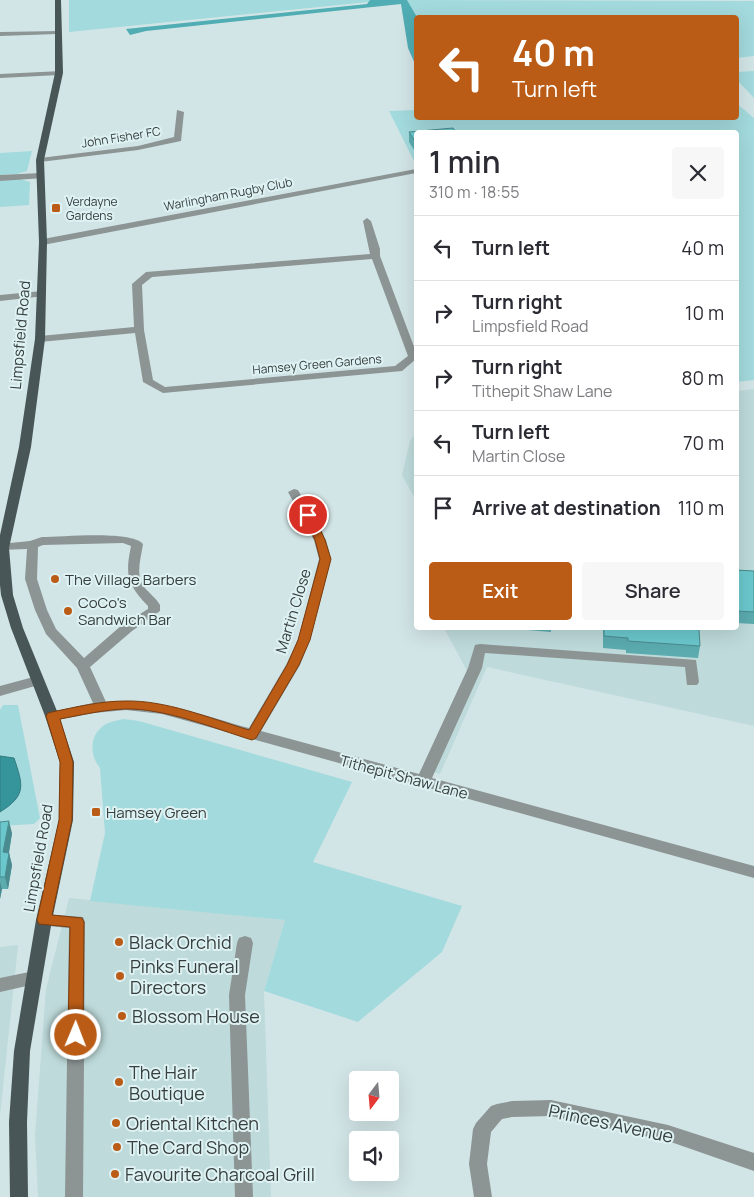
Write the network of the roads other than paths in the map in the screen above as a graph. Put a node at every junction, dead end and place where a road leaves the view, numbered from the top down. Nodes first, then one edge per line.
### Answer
1 (58, 0) edge
2 (57, 32) junction
3 (0, 34) edge
4 (59, 73) junction
5 (0, 76) edge
6 (180, 112) dead end
7 (40, 160) junction
8 (414, 171) edge
9 (41, 176) junction
10 (0, 178) edge
11 (367, 221) dead end
12 (44, 242) junction
13 (375, 256) junction
14 (42, 294) junction
15 (0, 298) edge
16 (139, 330) junction
17 (40, 339) junction
18 (294, 492) dead end
19 (31, 545) junction
20 (4, 547) junction
21 (83, 666) junction
22 (37, 682) junction
23 (692, 682) dead end
24 (0, 691) edge
25 (102, 707) junction
26 (52, 716) junction
27 (252, 735) junction
28 (424, 782) junction
29 (754, 872) edge
30 (44, 920) junction
31 (245, 943) dead end
32 (34, 978) junction
33 (0, 985) edge
34 (754, 1162) edge
35 (19, 1197) edge
36 (74, 1197) edge
37 (244, 1197) edge
38 (484, 1197) edge

1 - 2 main road, Limpsfield Road
2 - 3 street
2 - 4 main road, Limpsfield Road
4 - 5 street
4 - 7 main road, Limpsfield Road
6 - 7 street, John Fisher FC
7 - 9 main road, Limpsfield Road
8 - 12 street, Warlingham Rugby Club
9 - 10 street
9 - 12 main road, Limpsfield Road
11 - 13 street
12 - 14 main road, Limpsfield Road
13 - 16 street, Hamsey Green Gardens
13 - 16 street, Hamsey Green Gardens
14 - 15 street
14 - 17 main road, Limpsfield Road
16 - 17 street
17 - 20 main road, Limpsfield Road
18 - 27 street, Martin Close
19 - 20 street
19 - 21 street
19 - 21 street
20 - 22 main road, Limpsfield Road
21 - 25 street
22 - 24 street
22 - 26 main road, Limpsfield Road
23 - 28 street
25 - 26 street, Tithepit Shaw Lane
25 - 27 street, Tithepit Shaw Lane
26 - 30 main road, Limpsfield Road
27 - 28 street, Tithepit Shaw Lane
28 - 29 street, Tithepit Shaw Lane
30 - 32 main road, Limpsfield Road
30 - 36 street
31 - 37 street
32 - 33 street
32 - 35 main road, Limpsfield Road
34 - 38 street, Princes Avenue

